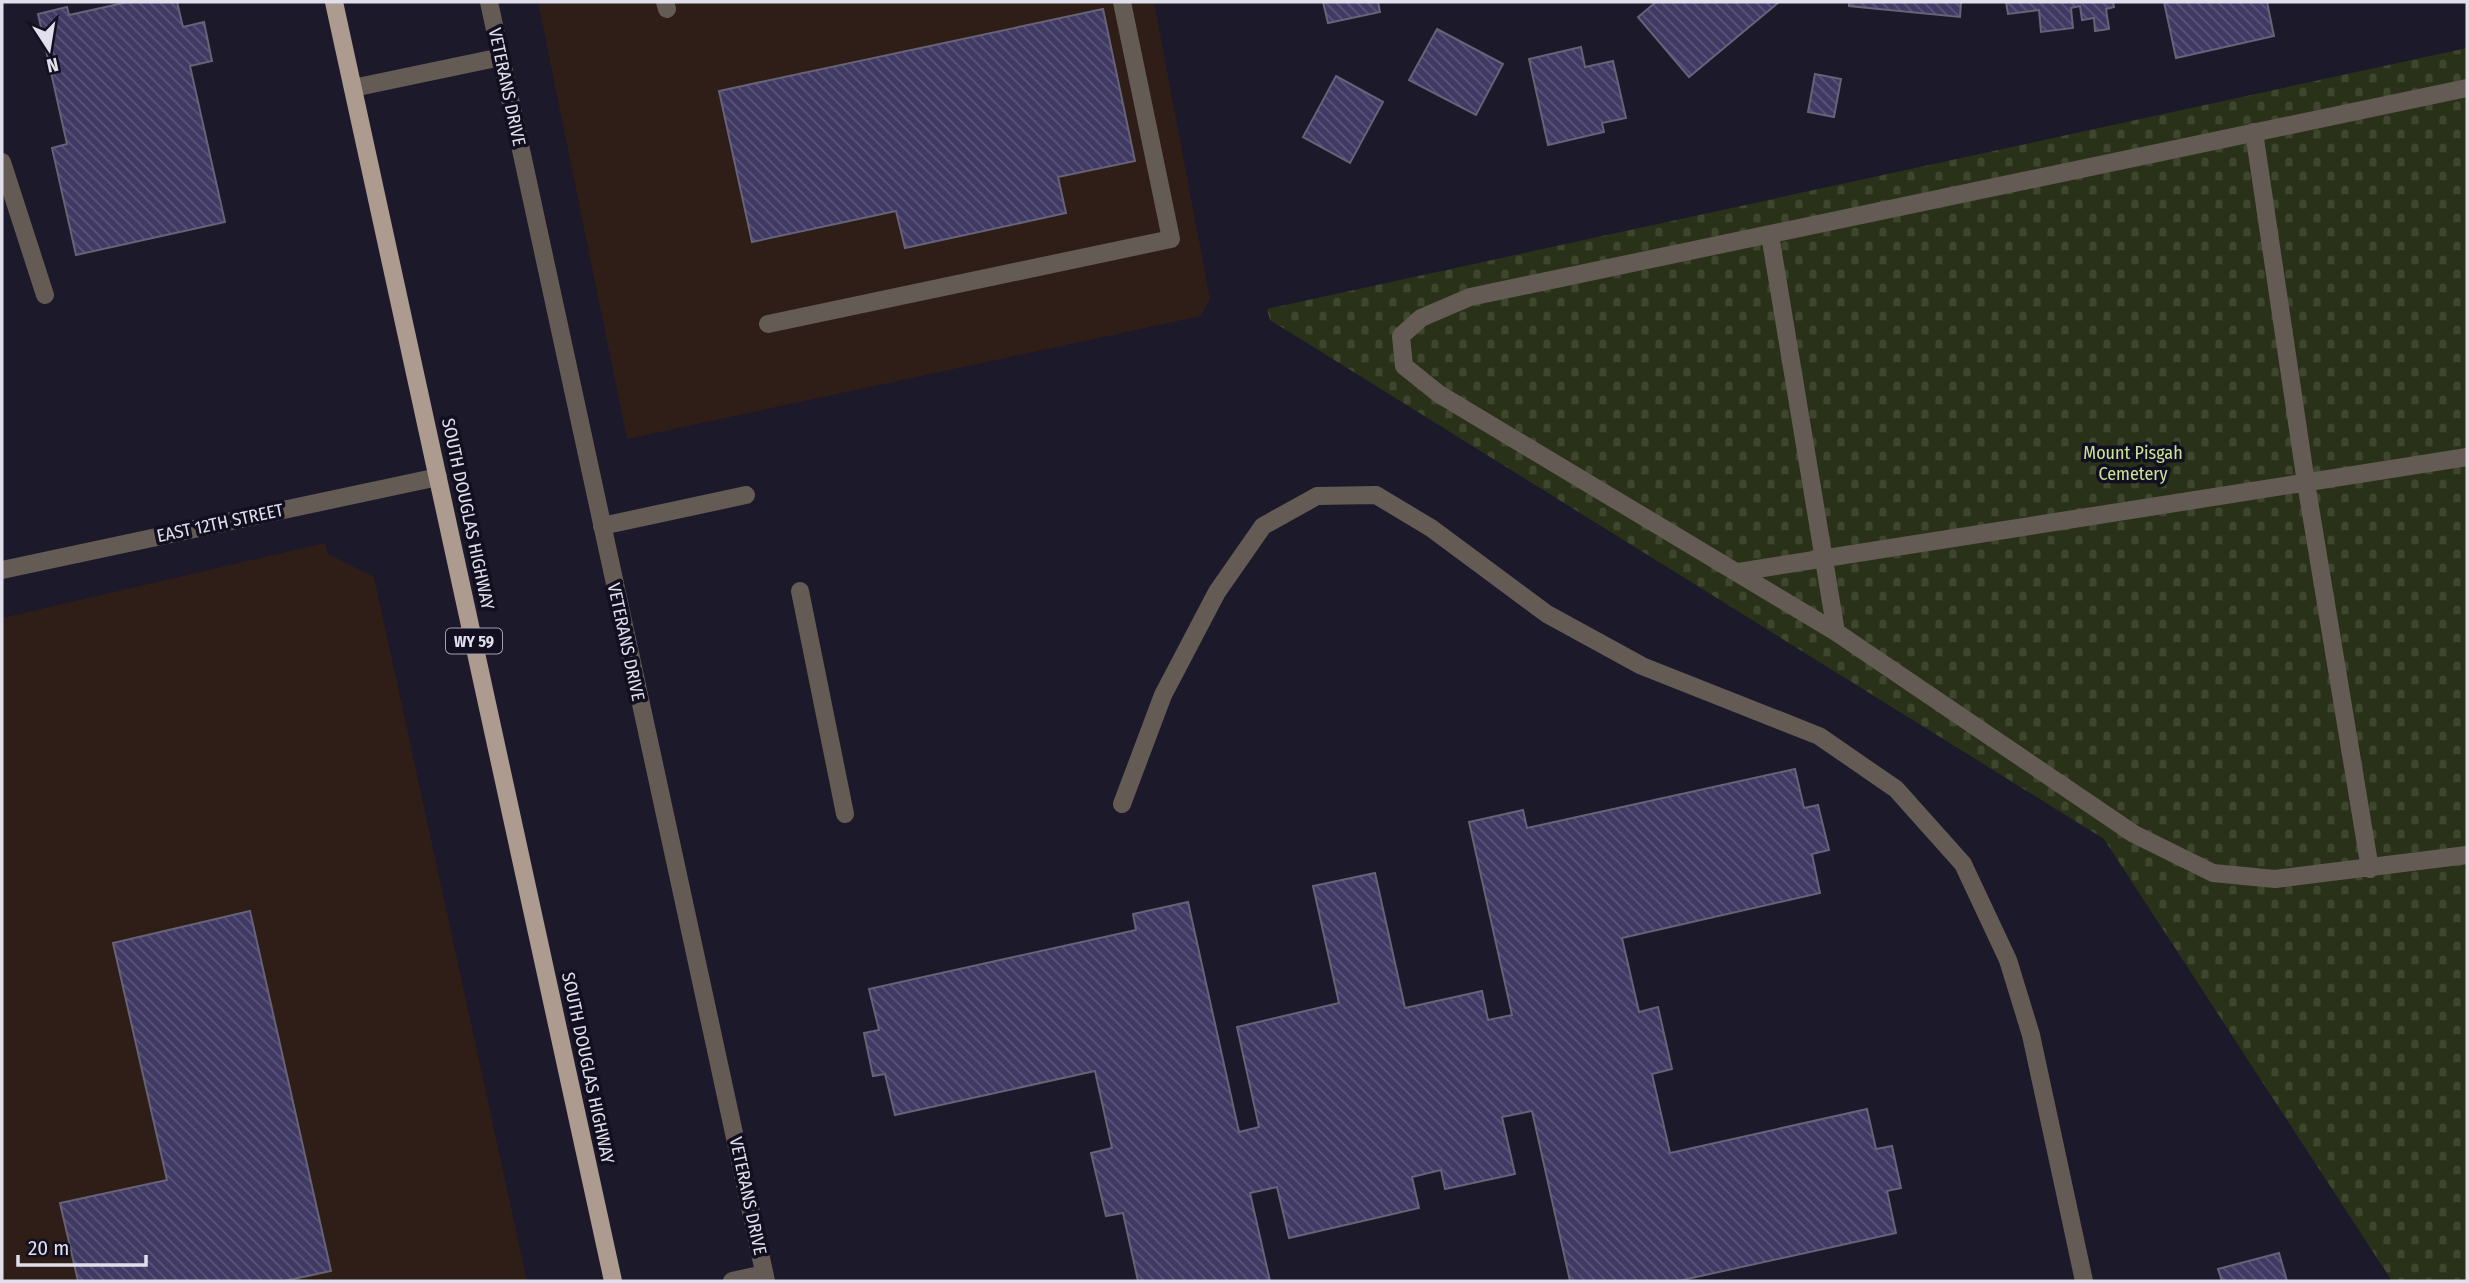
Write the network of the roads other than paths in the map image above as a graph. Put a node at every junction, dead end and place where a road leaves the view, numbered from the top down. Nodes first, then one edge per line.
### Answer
1 (334, 2) edge
2 (489, 2) edge
3 (1122, 2) edge
4 (501, 57) junction
5 (353, 88) junction
6 (2467, 88) edge
7 (2254, 132) junction
8 (2, 162) edge
9 (1770, 235) junction
10 (45, 295) dead end
11 (768, 324) dead end
12 (2467, 457) edge
13 (438, 477) junction
14 (2306, 483) junction
15 (746, 495) dead end
16 (601, 526) junction
17 (1824, 559) junction
18 (2, 570) edge
19 (1738, 572) junction
20 (800, 590) dead end
21 (1836, 632) junction
22 (1122, 804) dead end
23 (845, 814) dead end
24 (2467, 855) edge
25 (2370, 869) junction
26 (765, 1278) edge
27 (613, 1281) edge
28 (732, 1281) edge
29 (2084, 1281) edge

1 - 5 main road, SOUTH DOUGLAS HIGHWAY / WY 59
2 - 4 street, VETERANS DRIVE
3 - 11 street
4 - 5 street
4 - 16 street, VETERANS DRIVE
5 - 13 main road, SOUTH DOUGLAS HIGHWAY / WY 59
6 - 7 street
7 - 9 street
7 - 14 street
8 - 10 street
9 - 17 street
9 - 19 street
12 - 14 street
13 - 18 street, EAST 12TH STREET
13 - 27 main road, SOUTH DOUGLAS HIGHWAY / WY 59
14 - 17 street
14 - 25 street
15 - 16 street
16 - 26 street, VETERANS DRIVE
17 - 19 street
17 - 21 street
19 - 21 street
20 - 23 street
21 - 25 street
22 - 29 street
24 - 25 street
26 - 28 street

